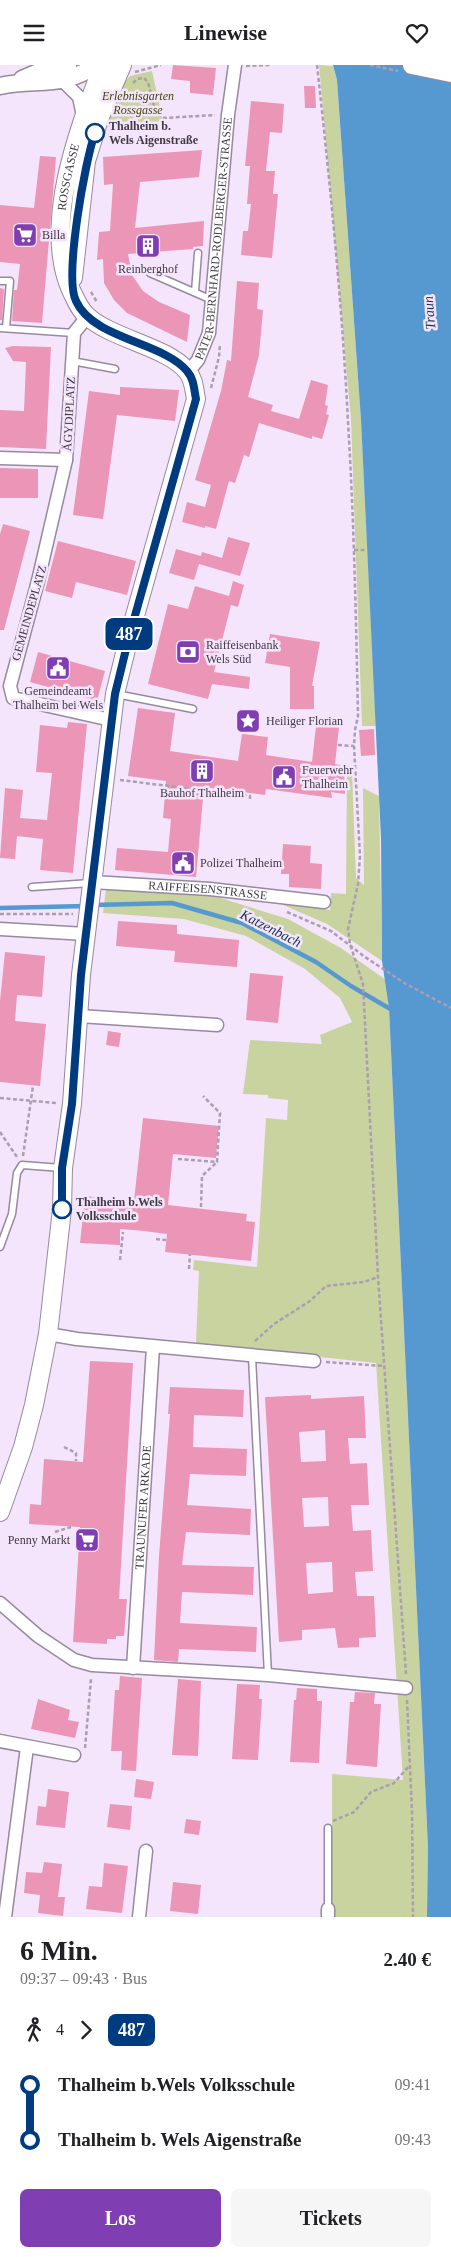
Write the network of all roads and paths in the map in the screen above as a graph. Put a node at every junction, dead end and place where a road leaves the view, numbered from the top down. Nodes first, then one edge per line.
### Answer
1 (68, 65) edge
2 (96, 65) edge
3 (103, 65) edge
4 (160, 65) edge
5 (235, 65) edge
6 (242, 65) edge
7 (272, 65) edge
8 (316, 65) edge
9 (412, 65) edge
10 (36, 69) edge
11 (126, 69) edge
12 (451, 73) edge
13 (63, 81) junction
14 (7, 85) edge
15 (128, 88) dead end
16 (118, 109) dead end
17 (156, 113) junction
18 (228, 115) junction
19 (83, 122) junction
20 (198, 253) dead end
21 (150, 273) dead end
22 (0, 281) edge
23 (79, 288) junction
24 (195, 292) junction
25 (212, 299) junction
26 (94, 312) junction
27 (3, 328) edge
28 (74, 333) junction
29 (72, 361) junction
30 (115, 369) dead end
31 (188, 372) junction
32 (0, 458) edge
33 (66, 460) junction
34 (354, 550) junction
35 (366, 550) dead end
36 (115, 694) junction
37 (193, 709) dead end
38 (111, 720) junction
39 (338, 745) dead end
40 (354, 746) junction
41 (104, 777) junction
42 (250, 799) dead end
43 (92, 882) junction
44 (32, 887) dead end
45 (324, 902) dead end
46 (89, 912) junction
47 (287, 912) dead end
48 (0, 914) edge
49 (0, 929) edge
50 (86, 934) junction
51 (350, 945) junction
52 (451, 1008) edge
53 (78, 1016) junction
54 (217, 1025) dead end
55 (33, 1086) dead end
56 (204, 1095) dead end
57 (0, 1098) edge
58 (31, 1101) junction
59 (72, 1104) junction
60 (0, 1132) edge
61 (178, 1159) dead end
62 (217, 1163) junction
63 (22, 1165) junction
64 (62, 1168) junction
65 (200, 1207) dead end
66 (62, 1209) junction
67 (122, 1233) dead end
68 (156, 1239) dead end
69 (166, 1240) dead end
70 (0, 1247) edge
71 (190, 1255) dead end
72 (120, 1260) dead end
73 (189, 1269) dead end
74 (378, 1277) junction
75 (48, 1334) junction
76 (153, 1347) junction
77 (252, 1357) junction
78 (314, 1361) joint
79 (384, 1366) junction
80 (64, 1447) dead end
81 (76, 1461) dead end
82 (0, 1509) edge
83 (71, 1527) dead end
84 (55, 1532) dead end
85 (0, 1603) edge
86 (92, 1665) junction
87 (133, 1668) junction
88 (268, 1675) junction
89 (406, 1688) junction
90 (0, 1741) edge
91 (28, 1747) junction
92 (74, 1755) joint
93 (410, 1765) junction
94 (328, 1828) joint
95 (146, 1851) dead end
96 (328, 1913) edge
97 (5, 1917) edge
98 (139, 1917) edge
99 (413, 1917) edge

1 - 10 street
2 - 13 street
3 - 19 main road, ROSSGASSE
4 - 11 path
5 - 18 street, PATER-BERNHARD-RODLBERGER-STRASSE
6 - 7 path
8 - 34 path
9 - 12 main road
10 - 14 street
11 - 23 main road, ROSSGASSE
13 - 14 street
13 - 19 street
15 - 17 path
16 - 17 path
17 - 18 path
18 - 25 street, PATER-BERNHARD-RODLBERGER-STRASSE
19 - 23 main road, ROSSGASSE
20 - 24 lane
21 - 24 lane
22 - 27 lane
23 - 26 path
23 - 26 main road, ROSSGASSE
24 - 25 lane
25 - 31 street, PATER-BERNHARD-RODLBERGER-STRASSE
26 - 28 street
26 - 31 main road
27 - 28 lane
28 - 29 street, ÄGYDIPLATZ
29 - 30 lane
29 - 33 street, ÄGYDIPLATZ
31 - 36 main road, PATER-BERNHARD-RODLBERGER-STRASSE
32 - 33 street, ÄGYDIPLATZ
33 - 38 street, GEMEINDEPLATZ
34 - 35 path
34 - 40 path
36 - 37 lane
36 - 38 main road, PATER-BERNHARD-RODLBERGER-STRASSE
38 - 41 main road, PATER-BERNHARD-RODLBERGER-STRASSE
39 - 40 path
40 - 51 path
41 - 42 path
41 - 43 main road, PATER-BERNHARD-RODLBERGER-STRASSE
43 - 44 lane
43 - 45 street, RAIFFEISENSTRASSE
43 - 46 main road, PATER-BERNHARD-RODLBERGER-STRASSE
46 - 48 path
46 - 50 main road, PATER-BERNHARD-RODLBERGER-STRASSE
47 - 51 path
49 - 50 street
50 - 53 main road, PATER-BERNHARD-RODLBERGER-STRASSE
51 - 52 path
51 - 74 path
53 - 54 street
53 - 59 main road, PATER-BERNHARD-RODLBERGER-STRASSE
55 - 58 path
56 - 62 path
57 - 58 path
58 - 59 path
58 - 63 path
59 - 64 main road, PATER-BERNHARD-RODLBERGER-STRASSE
59 - 66 main road, PATER-BERNHARD-RODLBERGER-STRASSE
60 - 63 path
61 - 62 path
62 - 65 path
63 - 64 lane
63 - 70 lane
64 - 66 main road, PATER-BERNHARD-RODLBERGER-STRASSE
66 - 75 main road, PATER-BERNHARD-RODLBERGER-STRASSE
67 - 72 path
68 - 69 path
71 - 73 path
74 - 77 path
74 - 79 path
75 - 76 street
75 - 82 main road, PATER-BERNHARD-RODLBERGER-STRASSE
76 - 77 street
76 - 87 street, TRAUNUFER ARKADE
77 - 78 street
77 - 88 lane
78 - 79 path
79 - 89 path
80 - 81 path
83 - 84 path
85 - 86 street
86 - 87 street
86 - 92 path
87 - 88 street
88 - 89 street
89 - 93 path
90 - 91 street
91 - 92 street
91 - 97 street
93 - 94 path
93 - 99 path
94 - 96 lane
95 - 98 street

